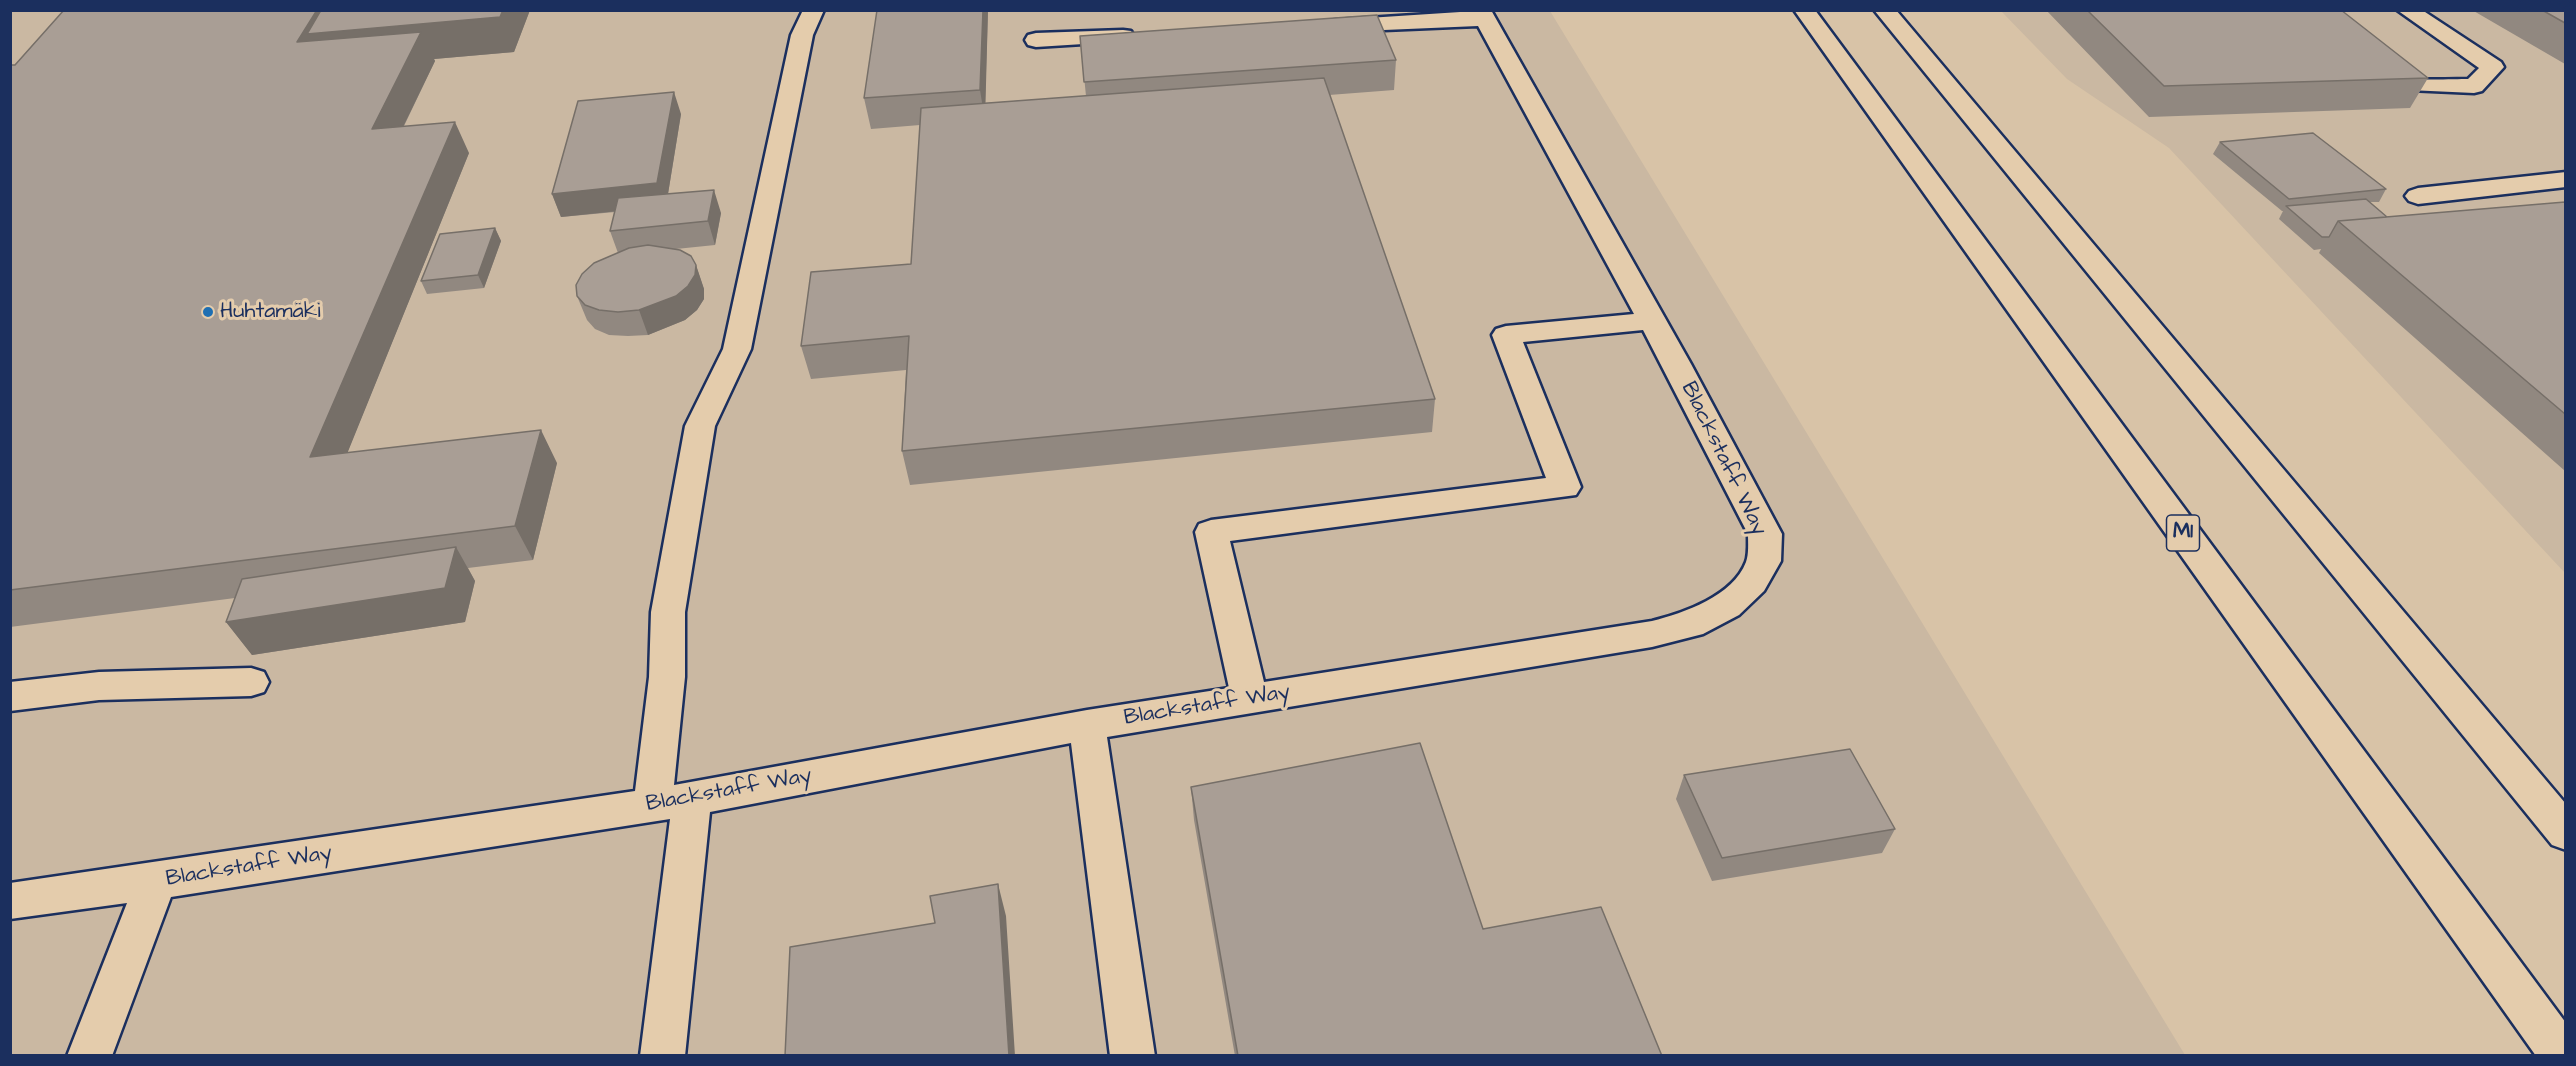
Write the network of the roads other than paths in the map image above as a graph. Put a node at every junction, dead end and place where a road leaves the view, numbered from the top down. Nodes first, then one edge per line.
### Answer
1 (814, 10) edge
2 (1804, 10) edge
3 (1884, 10) edge
4 (2407, 10) edge
5 (1483, 15) edge
6 (1320, 26) edge
7 (1142, 35) edge
8 (1036, 40) dead end
9 (2368, 62) edge
10 (2565, 179) edge
11 (2418, 196) dead end
12 (1652, 321) junction
13 (252, 682) dead end
14 (10, 697) edge
15 (1250, 699) junction
16 (1087, 725) junction
17 (672, 802) junction
18 (2565, 833) edge
19 (156, 881) junction
20 (10, 901) edge
21 (89, 1056) edge
22 (662, 1056) edge
23 (1133, 1056) edge
24 (2563, 1056) edge

1 - 17 main road
2 - 24 main road, M1
3 - 18 main road
4 - 9 main road
5 - 6 main road
5 - 12 main road, Blackstaff Way
7 - 8 main road
10 - 11 main road
12 - 15 main road, Blackstaff Way
12 - 15 main road
13 - 14 main road
15 - 16 main road, Blackstaff Way
16 - 17 main road, Blackstaff Way
16 - 23 main road
17 - 19 main road, Blackstaff Way
17 - 22 main road
19 - 20 main road, Blackstaff Way
19 - 21 main road

